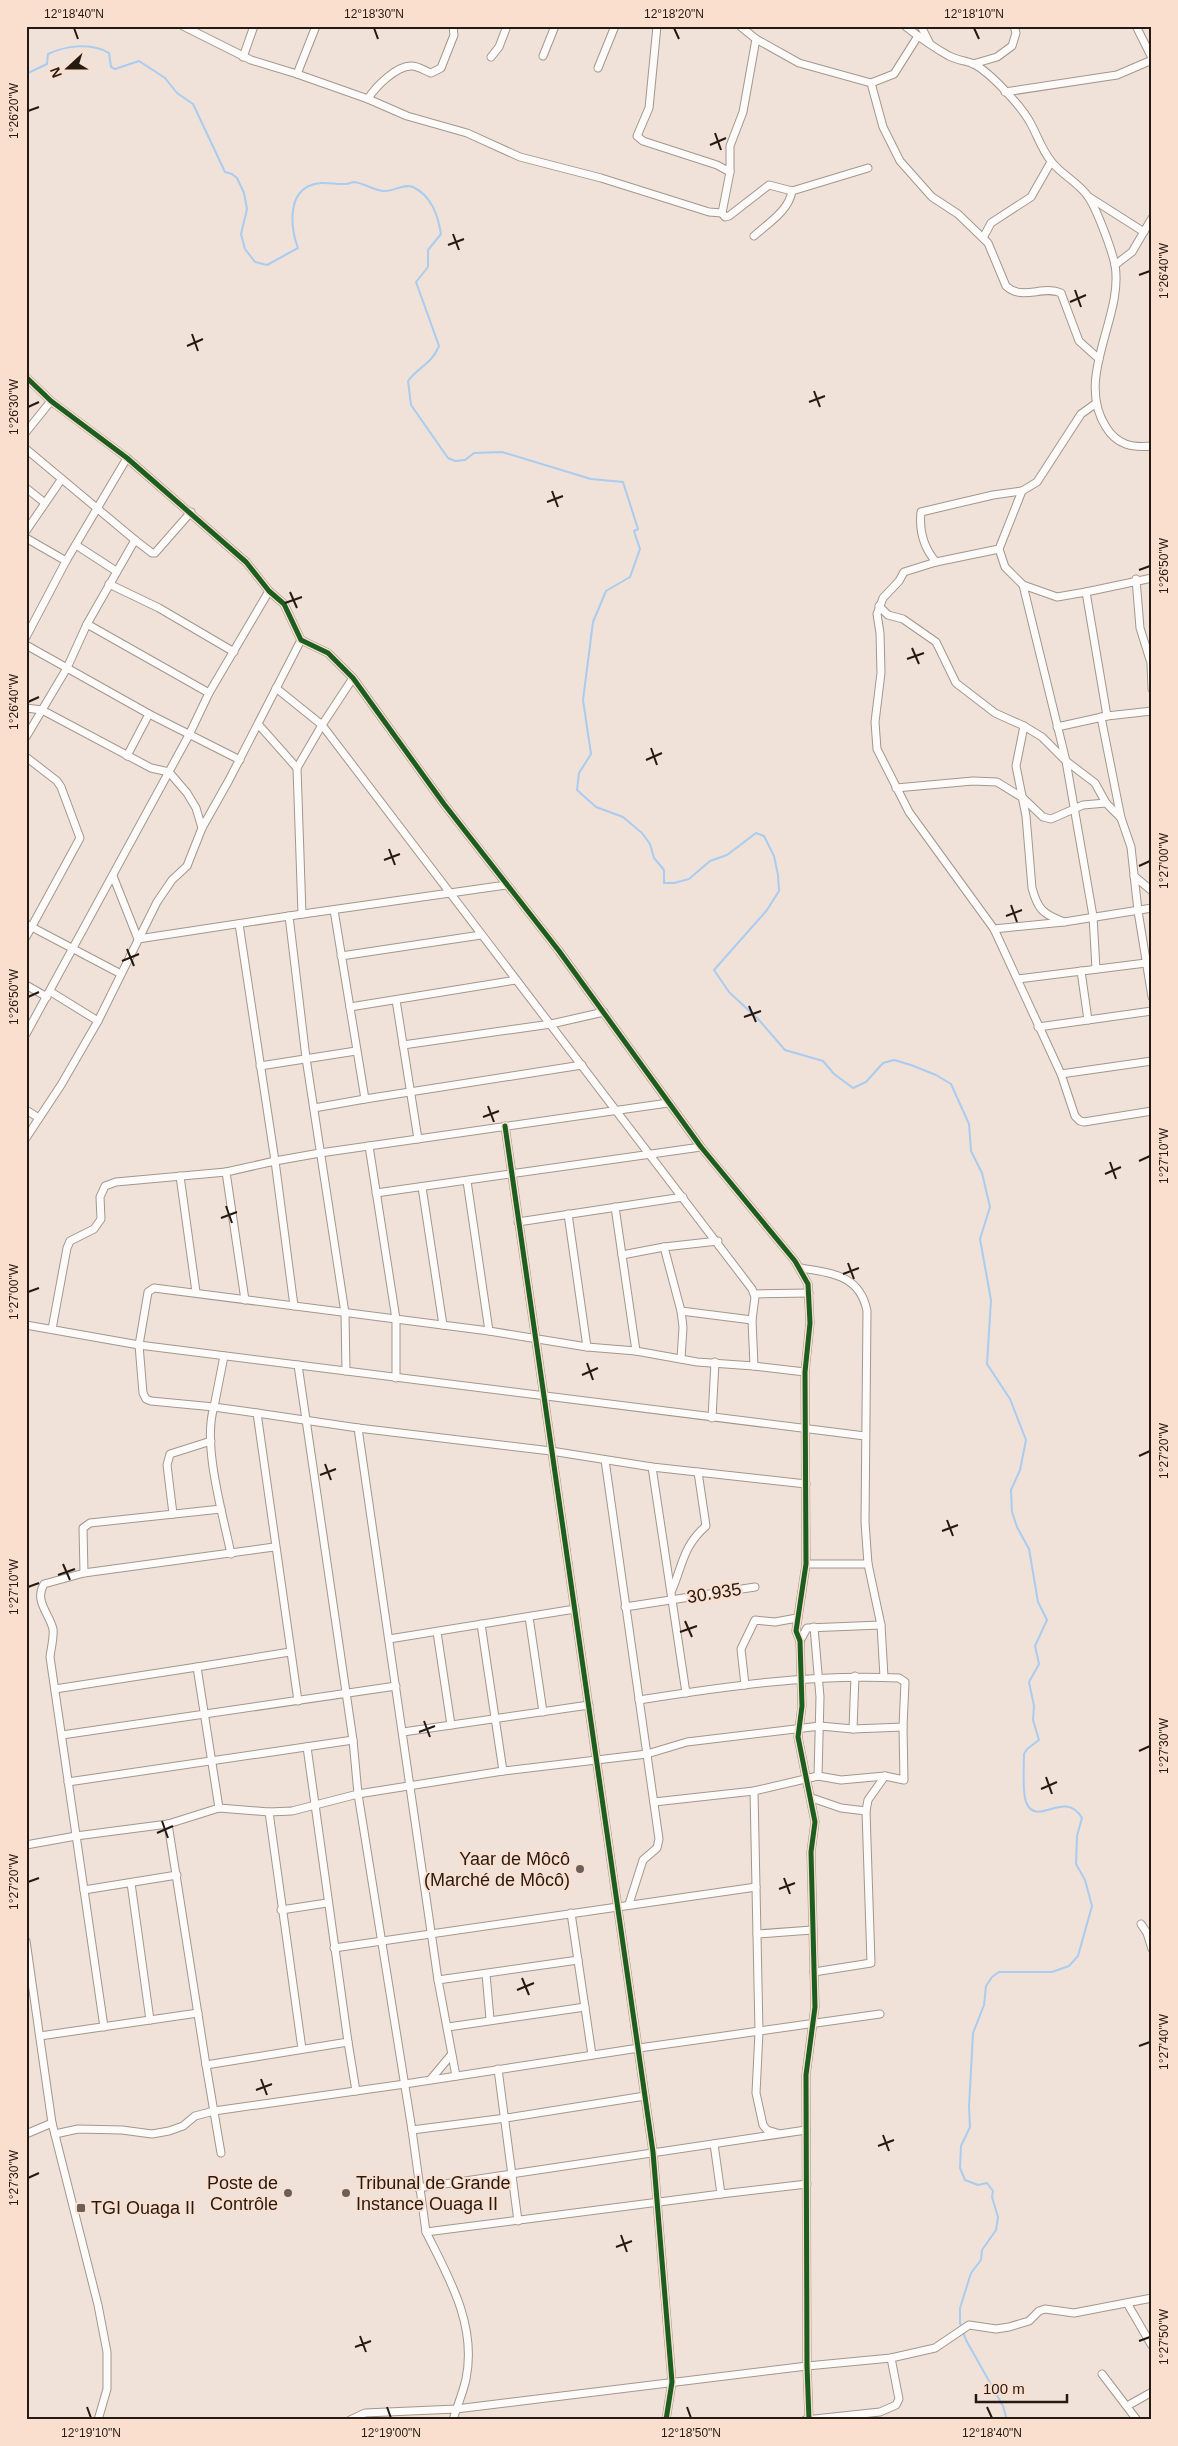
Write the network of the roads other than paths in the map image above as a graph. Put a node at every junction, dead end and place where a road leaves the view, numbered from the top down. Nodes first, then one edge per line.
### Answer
1 (183, 26) edge
2 (254, 26) edge
3 (316, 26) edge
4 (453, 26) edge
5 (506, 26) edge
6 (555, 26) edge
7 (615, 26) edge
8 (657, 26) edge
9 (740, 26) edge
10 (905, 26) edge
11 (921, 26) edge
12 (1014, 26) edge
13 (1136, 26) edge
14 (918, 36) junction
15 (756, 39) junction
16 (932, 46) junction
17 (543, 56) dead end
18 (243, 57) junction
19 (491, 57) dead end
20 (1152, 59) edge
21 (973, 64) junction
22 (598, 68) dead end
23 (297, 74) junction
24 (871, 83) junction
25 (1005, 92) junction
26 (368, 99) junction
27 (1051, 162) junction
28 (868, 168) dead end
29 (730, 172) junction
30 (792, 191) junction
31 (1089, 197) junction
32 (722, 213) junction
33 (1152, 218) edge
34 (1144, 232) junction
35 (754, 236) dead end
36 (983, 238) junction
37 (1115, 265) junction
38 (1099, 360) junction
39 (26, 376) edge
40 (51, 401) junction
41 (1095, 404) junction
42 (26, 432) edge
43 (1152, 446) edge
44 (26, 449) edge
45 (127, 458) junction
46 (61, 480) junction
47 (26, 488) edge
48 (1022, 491) junction
49 (45, 503) junction
50 (97, 506) junction
51 (191, 512) junction
52 (26, 531) edge
53 (26, 538) edge
54 (135, 540) junction
55 (76, 545) junction
56 (999, 549) junction
57 (66, 561) junction
58 (936, 562) junction
59 (116, 571) junction
60 (1152, 578) edge
61 (1136, 580) junction
62 (109, 584) junction
63 (1023, 585) junction
64 (269, 591) junction
65 (1086, 592) junction
66 (879, 606) junction
67 (87, 624) junction
68 (26, 637) edge
69 (301, 640) junction
70 (26, 645) edge
71 (234, 652) junction
72 (67, 668) junction
73 (353, 678) junction
74 (276, 688) junction
75 (1152, 689) edge
76 (210, 693) junction
77 (26, 708) edge
78 (42, 710) junction
79 (1152, 711) edge
80 (148, 714) junction
81 (1104, 716) junction
82 (258, 724) junction
83 (322, 725) junction
84 (1024, 726) junction
85 (1057, 728) junction
86 (189, 735) junction
87 (26, 737) edge
88 (127, 756) junction
89 (26, 757) edge
90 (240, 760) junction
91 (1066, 761) junction
92 (298, 768) junction
93 (169, 772) junction
94 (896, 788) junction
95 (1023, 798) junction
96 (1072, 798) junction
97 (1106, 803) junction
98 (1083, 805) junction
99 (1073, 811) junction
100 (1121, 818) junction
101 (202, 828) junction
102 (113, 876) junction
103 (1134, 876) junction
104 (506, 885) junction
105 (450, 891) junction
106 (1152, 891) edge
107 (1152, 908) edge
108 (334, 910) junction
109 (1138, 910) junction
110 (302, 914) junction
111 (288, 916) junction
112 (1092, 916) junction
113 (1064, 922) junction
114 (239, 924) junction
115 (29, 925) edge
116 (994, 929) junction
117 (481, 935) junction
118 (26, 937) edge
119 (138, 939) junction
120 (72, 948) junction
121 (341, 956) junction
122 (1146, 962) junction
123 (1096, 969) junction
124 (1081, 971) junction
125 (121, 974) junction
126 (1018, 979) junction
127 (516, 980) junction
128 (26, 985) edge
129 (49, 994) junction
130 (1152, 997) edge
131 (396, 1000) junction
132 (350, 1007) junction
133 (1152, 1011) edge
134 (604, 1012) junction
135 (1088, 1020) junction
136 (98, 1021) junction
137 (551, 1024) junction
138 (1038, 1027) junction
139 (26, 1034) edge
140 (402, 1045) junction
141 (356, 1051) junction
142 (306, 1058) junction
143 (1152, 1061) edge
144 (582, 1065) junction
145 (260, 1066) junction
146 (1061, 1074) junction
147 (409, 1092) junction
148 (364, 1098) junction
149 (668, 1103) junction
150 (314, 1108) junction
151 (26, 1110) edge
152 (617, 1110) junction
153 (1152, 1111) edge
154 (38, 1118) junction
155 (505, 1126) junction
156 (26, 1138) edge
157 (418, 1139) junction
158 (369, 1146) junction
159 (701, 1147) junction
160 (320, 1153) junction
161 (652, 1155) junction
162 (276, 1162) junction
163 (226, 1172) junction
164 (512, 1175) junction
165 (180, 1176) junction
166 (467, 1181) junction
167 (422, 1187) junction
168 (376, 1193) junction
169 (684, 1197) junction
170 (615, 1207) junction
171 (568, 1214) junction
172 (518, 1222) junction
173 (718, 1241) junction
174 (664, 1247) junction
175 (622, 1255) junction
176 (800, 1268) junction
177 (196, 1292) junction
178 (810, 1292) junction
179 (755, 1294) junction
180 (245, 1300) junction
181 (294, 1306) junction
182 (681, 1311) junction
183 (345, 1313) junction
184 (396, 1319) junction
185 (752, 1320) junction
186 (26, 1325) edge
187 (443, 1325) junction
188 (52, 1329) junction
189 (489, 1331) junction
190 (535, 1340) junction
191 (139, 1345) junction
192 (587, 1347) junction
193 (636, 1351) junction
194 (224, 1356) junction
195 (681, 1359) junction
196 (715, 1362) junction
197 (298, 1365) junction
198 (754, 1366) junction
199 (346, 1371) junction
200 (805, 1372) junction
201 (396, 1378) junction
202 (543, 1396) junction
203 (214, 1407) junction
204 (257, 1413) junction
205 (712, 1418) junction
206 (306, 1419) junction
207 (358, 1428) junction
208 (805, 1430) junction
209 (865, 1436) junction
210 (211, 1441) junction
211 (551, 1451) junction
212 (605, 1460) junction
213 (652, 1467) junction
214 (698, 1472) junction
215 (806, 1484) junction
216 (221, 1509) junction
217 (173, 1514) junction
218 (274, 1547) junction
219 (231, 1554) junction
220 (806, 1564) junction
221 (868, 1564) junction
222 (84, 1574) junction
223 (755, 1587) dead end
224 (672, 1590) junction
225 (673, 1600) junction
226 (625, 1607) junction
227 (575, 1609) junction
228 (529, 1616) junction
229 (797, 1618) junction
230 (481, 1624) junction
231 (881, 1625) junction
232 (814, 1627) junction
233 (437, 1632) junction
234 (390, 1640) junction
235 (800, 1641) junction
236 (290, 1652) junction
237 (197, 1667) junction
238 (855, 1676) junction
239 (884, 1677) junction
240 (801, 1678) junction
241 (819, 1678) junction
242 (745, 1685) junction
243 (396, 1686) junction
244 (55, 1689) junction
245 (686, 1693) junction
246 (346, 1694) junction
247 (639, 1700) junction
248 (298, 1701) junction
249 (589, 1705) junction
250 (543, 1712) junction
251 (205, 1714) junction
252 (494, 1719) junction
253 (451, 1725) junction
254 (820, 1726) junction
255 (903, 1727) junction
256 (798, 1729) junction
257 (853, 1729) junction
258 (403, 1732) junction
259 (62, 1735) junction
260 (353, 1740) junction
261 (307, 1747) junction
262 (648, 1754) junction
263 (211, 1761) junction
264 (597, 1761) junction
265 (503, 1771) junction
266 (818, 1776) junction
267 (885, 1776) junction
268 (806, 1779) junction
269 (68, 1782) junction
270 (410, 1787) junction
271 (754, 1791) junction
272 (358, 1794) junction
273 (812, 1798) junction
274 (654, 1802) junction
275 (314, 1807) junction
276 (218, 1808) junction
277 (866, 1811) junction
278 (269, 1812) junction
279 (168, 1824) junction
280 (76, 1836) junction
281 (26, 1845) edge
282 (176, 1875) junction
283 (131, 1883) junction
284 (756, 1887) junction
285 (84, 1890) junction
286 (327, 1903) junction
287 (629, 1904) junction
288 (618, 1906) junction
289 (282, 1910) junction
290 (571, 1913) junction
291 (1141, 1924) dead end
292 (812, 1930) junction
293 (432, 1932) junction
294 (757, 1934) junction
295 (382, 1940) junction
296 (26, 1941) edge
297 (26, 1946) edge
298 (334, 1948) junction
299 (1152, 1949) edge
300 (578, 1960) junction
301 (814, 1972) junction
302 (486, 1974) junction
303 (438, 1980) junction
304 (30, 1995) edge
305 (585, 2007) junction
306 (198, 2013) junction
307 (880, 2014) dead end
308 (490, 2019) junction
309 (150, 2020) junction
310 (813, 2025) junction
311 (104, 2027) junction
312 (448, 2027) junction
313 (759, 2032) junction
314 (40, 2036) junction
315 (348, 2042) junction
316 (639, 2048) junction
317 (302, 2049) junction
318 (451, 2055) junction
319 (592, 2055) junction
320 (206, 2065) junction
321 (498, 2069) junction
322 (456, 2076) junction
323 (430, 2079) junction
324 (405, 2084) junction
325 (356, 2091) junction
326 (645, 2096) junction
327 (214, 2111) junction
328 (506, 2118) junction
329 (52, 2123) junction
330 (412, 2130) junction
331 (806, 2130) junction
332 (26, 2134) edge
333 (55, 2134) junction
334 (782, 2134) junction
335 (714, 2144) junction
336 (653, 2152) junction
337 (221, 2153) dead end
338 (514, 2174) junction
339 (807, 2184) junction
340 (418, 2188) junction
341 (721, 2194) junction
342 (658, 2202) junction
343 (518, 2221) junction
344 (426, 2232) junction
345 (1152, 2298) edge
346 (1127, 2303) junction
347 (1152, 2346) edge
348 (891, 2358) junction
349 (807, 2366) junction
350 (1102, 2374) dead end
351 (672, 2382) junction
352 (1152, 2392) edge
353 (1127, 2406) junction
354 (456, 2409) junction
355 (879, 2416) edge
356 (98, 2420) edge
357 (350, 2420) edge
358 (453, 2420) edge
359 (666, 2420) edge
360 (805, 2420) edge
361 (809, 2420) edge
362 (1137, 2420) edge

1 - 18 street
2 - 18 street
3 - 23 street
4 - 26 street
5 - 19 street
6 - 17 street
7 - 22 street
8 - 29 street
9 - 15 street
10 - 14 street
11 - 16 street
12 - 21 street
13 - 20 street
14 - 16 street
14 - 24 street
15 - 24 street
15 - 29 street
16 - 21 street
18 - 23 street
20 - 25 street
21 - 25 street
23 - 26 street
24 - 36 street
25 - 27 street
26 - 32 street
27 - 31 street
27 - 36 street
28 - 30 street
29 - 32 street
30 - 32 street
30 - 35 street
31 - 34 street
31 - 37 street
33 - 34 street
34 - 37 street
36 - 38 street
37 - 38 street
38 - 41 street
39 - 40 street
40 - 42 street
40 - 45 street
41 - 43 street
41 - 48 street
44 - 46 street
45 - 50 street
45 - 51 street
46 - 49 street
46 - 50 street
47 - 49 street
48 - 56 street
48 - 58 street
49 - 52 street
50 - 54 street
50 - 55 street
51 - 54 street
51 - 64 street
53 - 57 street
54 - 59 street
55 - 57 street
55 - 59 street
56 - 58 street
56 - 63 street
57 - 68 street
58 - 66 street
59 - 62 street
60 - 61 street
61 - 65 street
61 - 75 street
62 - 67 street
62 - 71 street
63 - 65 street
63 - 85 street
64 - 69 street
64 - 71 street
65 - 81 street
66 - 84 street
66 - 94 street
67 - 72 street
67 - 76 street
69 - 73 street
69 - 74 street
70 - 72 street
71 - 76 street
72 - 78 street
72 - 80 street
73 - 83 street
73 - 104 street
74 - 82 street
74 - 83 street
76 - 86 street
77 - 78 street
78 - 87 street
78 - 88 street
79 - 81 street
80 - 86 street
80 - 88 street
81 - 85 street
81 - 100 street
82 - 90 street
82 - 92 street
83 - 92 street
83 - 105 street
84 - 91 street
84 - 95 street
85 - 91 street
86 - 90 street
86 - 93 street
88 - 93 street
89 - 115 street
90 - 101 street
91 - 96 street
91 - 97 street
92 - 110 street
93 - 101 street
93 - 102 street
94 - 95 street
94 - 116 street
95 - 99 street
95 - 113 street
96 - 98 street
96 - 99 street
97 - 98 street
97 - 100 street
98 - 99 street
99 - 112 street
100 - 103 street
101 - 119 street
102 - 119 street
102 - 120 street
103 - 106 street
103 - 109 street
104 - 105 street
104 - 134 street
105 - 108 street
105 - 117 street
107 - 109 street
108 - 110 street
108 - 121 street
109 - 112 street
109 - 122 street
110 - 111 street
111 - 114 street
111 - 142 street
112 - 113 street
112 - 123 street
113 - 116 street
114 - 119 street
114 - 145 street
115 - 118 street
115 - 120 street
116 - 126 street
117 - 121 street
117 - 127 street
119 - 125 street
120 - 125 street
120 - 129 street
121 - 132 street
122 - 123 street
122 - 130 street
123 - 124 street
124 - 126 street
124 - 135 street
125 - 136 street
126 - 138 street
127 - 131 street
127 - 137 street
128 - 129 street
129 - 136 street
129 - 139 street
131 - 132 street
131 - 140 street
132 - 141 street
133 - 135 street
134 - 137 street
134 - 149 street
135 - 138 street
136 - 154 street
137 - 140 street
137 - 144 street
138 - 146 street
140 - 147 street
141 - 142 street
141 - 148 street
142 - 145 street
142 - 150 street
143 - 146 street
144 - 147 street
144 - 152 street
145 - 162 street
146 - 153 street
147 - 148 street
147 - 157 street
148 - 150 street
149 - 152 street
149 - 159 street
150 - 160 street
151 - 154 street
152 - 155 street
152 - 161 street
154 - 156 street
155 - 157 street
155 - 164 street
157 - 158 street
158 - 160 street
158 - 168 street
159 - 161 street
159 - 176 street
160 - 162 street
160 - 183 street
161 - 164 street
161 - 169 street
162 - 163 street
162 - 181 street
163 - 165 street
163 - 180 street
164 - 166 street
164 - 172 street
165 - 177 street
165 - 188 street
166 - 167 street
166 - 189 street
167 - 168 street
167 - 187 street
168 - 184 street
169 - 170 street
169 - 173 street
170 - 171 street
170 - 175 street
171 - 172 street
171 - 192 street
172 - 190 street
173 - 174 street
173 - 179 street
174 - 175 street
174 - 182 street
175 - 193 street
176 - 178 street
176 - 209 street
177 - 180 street
177 - 191 street
178 - 179 street
178 - 200 street
179 - 185 street
180 - 181 street
181 - 183 street
182 - 185 street
182 - 195 street
183 - 184 street
183 - 199 street
184 - 187 street
184 - 201 street
185 - 198 street
186 - 188 street
187 - 189 street
188 - 191 street
189 - 190 street
190 - 192 street
190 - 202 street
191 - 194 street
191 - 203 street
192 - 193 street
193 - 195 street
194 - 197 street
194 - 203 street
195 - 196 street
196 - 198 street
196 - 205 street
197 - 199 street
197 - 206 street
198 - 200 street
199 - 201 street
200 - 208 street
201 - 202 street
202 - 205 street
202 - 211 street
203 - 204 street
203 - 210 street
204 - 206 street
204 - 218 street
205 - 208 street
206 - 207 street
206 - 246 street
207 - 211 street
207 - 234 street
208 - 209 street
208 - 215 street
209 - 221 street
210 - 216 street
210 - 217 street
211 - 212 street
211 - 227 street
212 - 213 street
212 - 226 street
213 - 214 street
213 - 224 street
214 - 215 street
214 - 224 street
215 - 220 street
216 - 217 street
216 - 219 street
217 - 222 street
218 - 219 street
218 - 236 street
219 - 222 street
220 - 221 street
220 - 229 street
221 - 231 street
222 - 244 street
223 - 225 street, 30.935
224 - 225 street
225 - 226 street, 30.935
225 - 245 street
226 - 247 street
227 - 228 street
227 - 249 street
228 - 230 street
228 - 250 street
229 - 235 street
229 - 242 street
230 - 233 street
230 - 252 street
231 - 232 street
231 - 239 street
232 - 235 street
232 - 241 street
233 - 234 street
233 - 253 street
234 - 243 street
235 - 240 street
236 - 237 street
236 - 248 street
237 - 244 street
237 - 251 street
238 - 239 street
238 - 241 street
238 - 257 street
239 - 255 street
240 - 241 street
240 - 242 street
240 - 256 street
241 - 254 street
242 - 245 street
243 - 246 street
243 - 258 street
244 - 259 street
245 - 247 street
246 - 248 street
246 - 260 street
247 - 262 street
248 - 251 street
249 - 250 street
249 - 264 street
250 - 252 street
251 - 259 street
251 - 263 street
252 - 253 street
252 - 265 street
253 - 258 street
254 - 256 street
254 - 257 street
254 - 266 street
255 - 257 street
255 - 267 street
256 - 262 street
256 - 268 street
258 - 270 street
259 - 269 street
260 - 261 street
260 - 272 street
261 - 263 street
261 - 275 street
262 - 264 street
262 - 274 street
263 - 269 street
263 - 276 street
264 - 265 street
264 - 288 street
265 - 270 street
266 - 267 street
266 - 268 street
267 - 277 street
268 - 271 street
268 - 273 street
269 - 280 street
270 - 272 street
270 - 293 street
271 - 274 street
271 - 284 street
272 - 275 street
272 - 295 street
273 - 277 street
273 - 292 street
274 - 287 street
275 - 278 street
275 - 286 street
276 - 278 street
276 - 279 street
277 - 301 street
278 - 289 street
279 - 280 street
279 - 282 street
280 - 281 street
280 - 285 street
282 - 283 street
282 - 306 street
283 - 285 street
283 - 309 street
284 - 287 street
284 - 294 street
285 - 311 street
286 - 289 street
286 - 298 street
287 - 288 street
288 - 290 street
288 - 316 street
289 - 317 street
290 - 293 street
290 - 300 street
291 - 299 street
292 - 294 street
292 - 301 street
293 - 295 street
293 - 303 street
294 - 313 street
295 - 298 street
295 - 324 street
296 - 297 street
297 - 304 street
298 - 315 street
300 - 302 street
300 - 305 street
301 - 310 street
302 - 303 street
302 - 308 street
303 - 312 street
304 - 314 street
305 - 308 street
305 - 319 street
306 - 309 street
306 - 320 street
307 - 310 street
308 - 312 street
309 - 311 street
310 - 313 street
310 - 331 street
311 - 314 street
312 - 318 street
313 - 316 street
313 - 334 street
314 - 329 street
315 - 317 street
315 - 325 street
316 - 319 street
316 - 326 street
317 - 320 street
318 - 322 street
318 - 323 street
319 - 321 street
320 - 327 street
321 - 322 street
321 - 328 street
322 - 323 street
323 - 324 street
324 - 325 street
324 - 330 street
325 - 327 street
326 - 328 street
326 - 336 street
327 - 333 street
327 - 337 street
328 - 330 street
328 - 338 street
329 - 332 street
329 - 333 street
330 - 340 street
331 - 334 street
331 - 339 street
333 - 356 street
334 - 335 street
335 - 336 street
335 - 341 street
336 - 338 street
336 - 342 street
338 - 340 street
338 - 343 street
339 - 341 street
339 - 349 street
340 - 344 street
341 - 342 street
342 - 343 street
342 - 351 street
343 - 344 street
344 - 354 street
345 - 346 street
346 - 347 street
346 - 348 street
348 - 349 street
348 - 355 street
349 - 351 street
349 - 361 street
350 - 353 street
351 - 354 street
351 - 359 street
352 - 353 street
353 - 362 street
354 - 357 street
354 - 358 street
355 - 361 street
360 - 361 street

